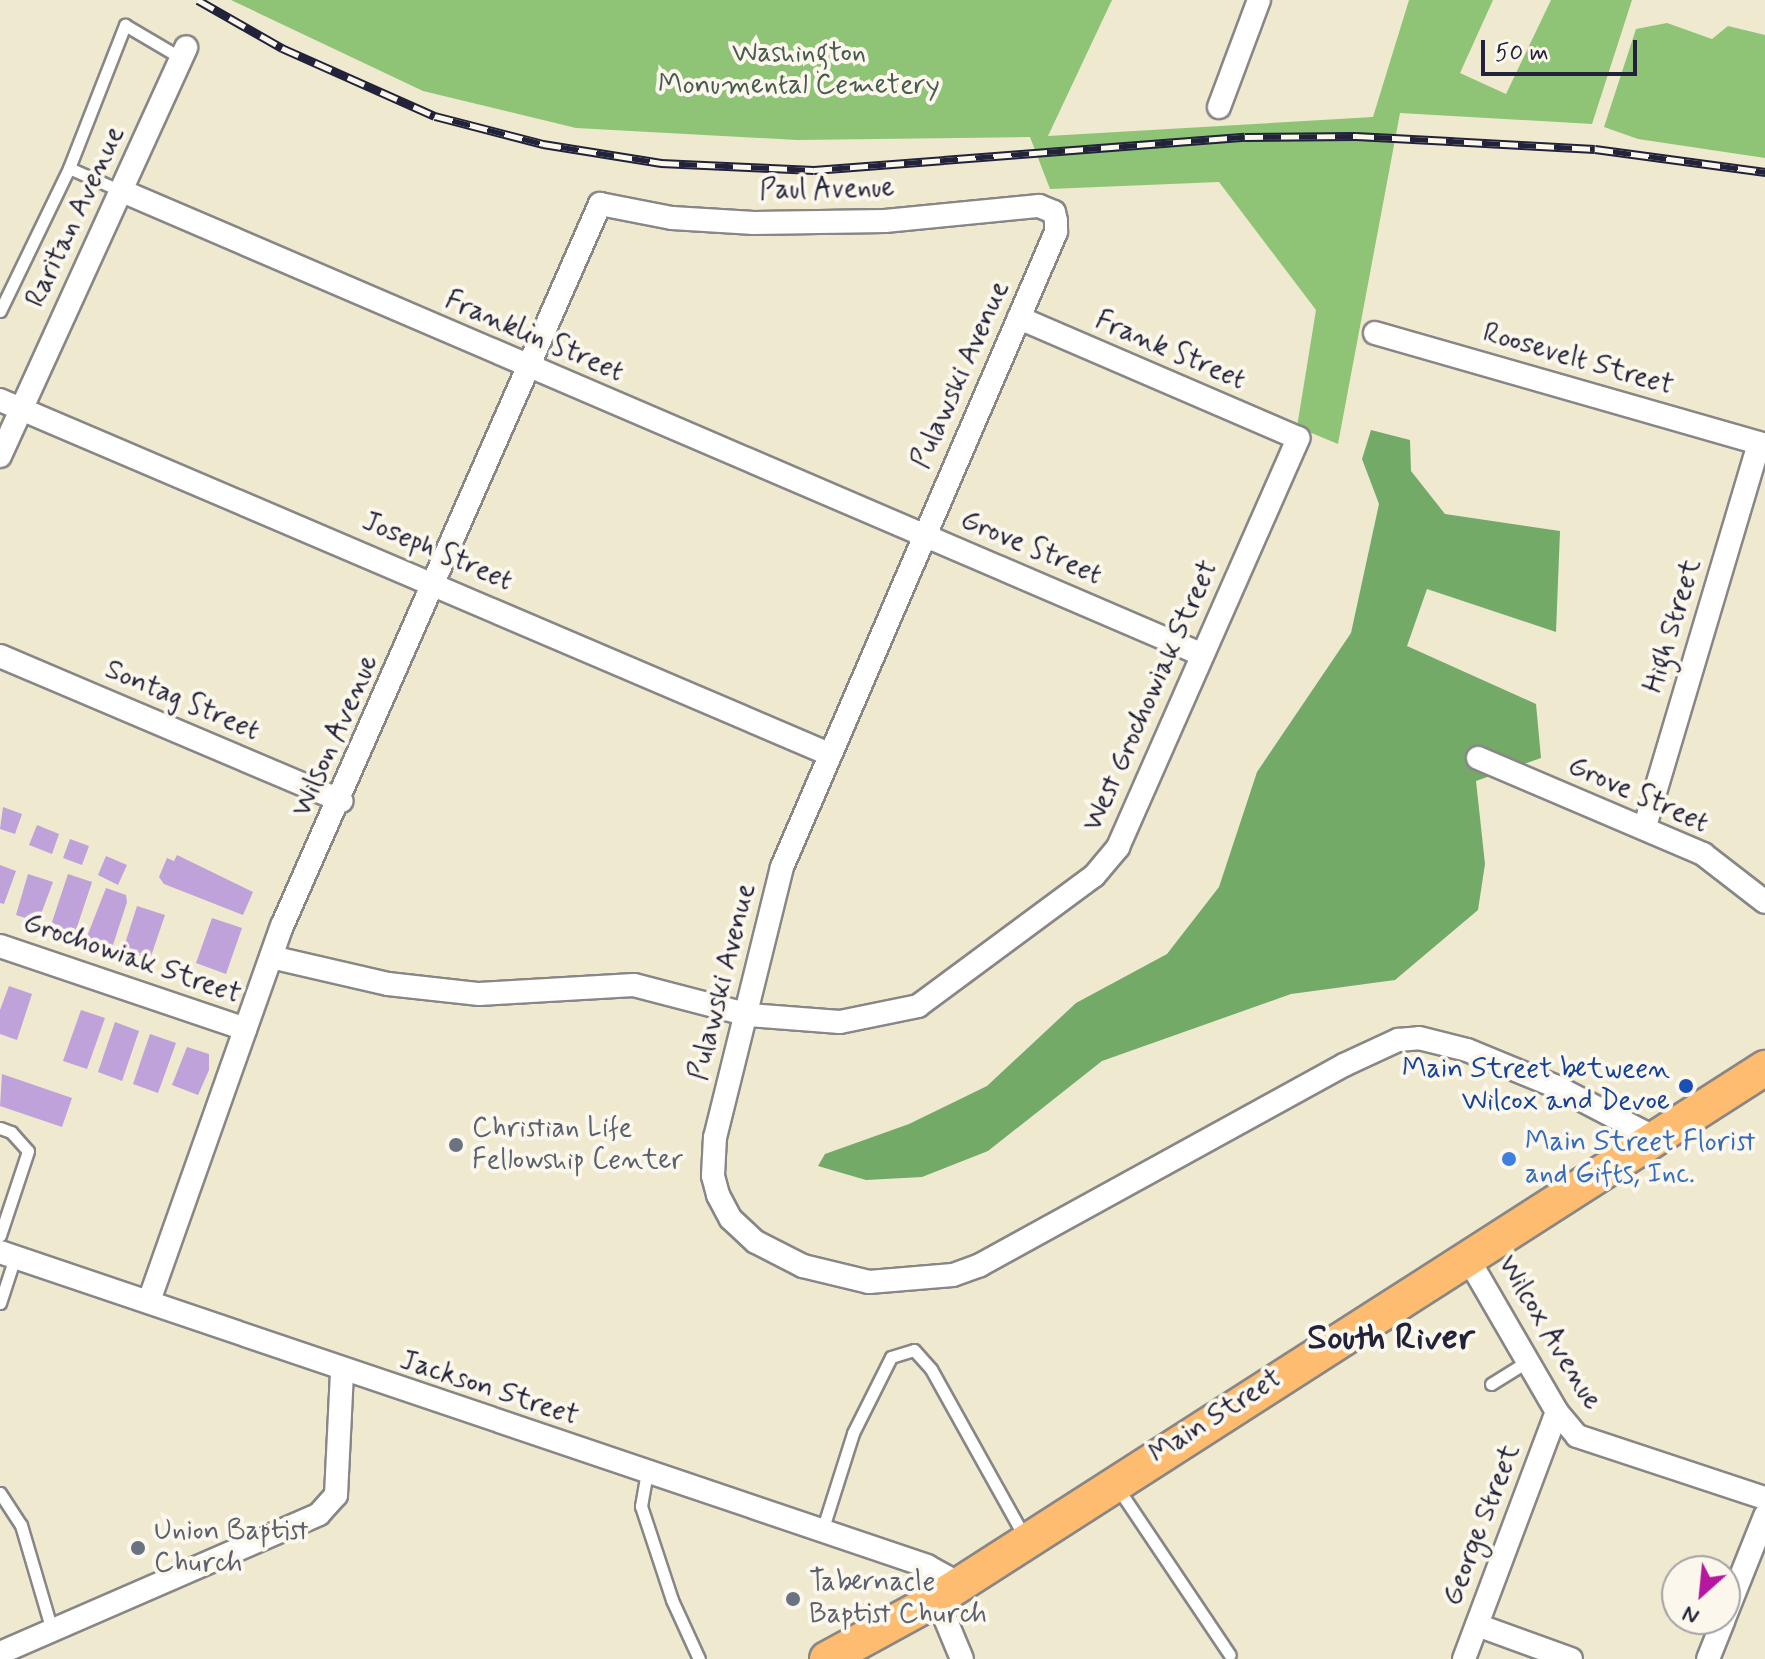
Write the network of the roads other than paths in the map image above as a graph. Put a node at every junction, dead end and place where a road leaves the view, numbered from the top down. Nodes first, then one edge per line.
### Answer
1 (1259, 0) edge
2 (184, 52) joint
3 (1219, 107) dead end
4 (69, 168) junction
5 (122, 191) junction
6 (600, 204) joint
7 (1054, 212) joint
8 (0, 311) edge
9 (1019, 318) junction
10 (1375, 333) dead end
11 (531, 369) junction
12 (10, 404) edge
13 (1298, 438) joint
14 (1762, 444) edge
15 (0, 456) edge
16 (923, 534) junction
17 (436, 585) junction
18 (1203, 655) junction
19 (0, 656) edge
20 (829, 754) junction
21 (1478, 758) dead end
22 (341, 801) junction
23 (1645, 826) junction
24 (1765, 902) edge
25 (0, 946) edge
26 (271, 957) junction
27 (749, 1015) junction
28 (245, 1029) junction
29 (1765, 1068) edge
30 (0, 1128) edge
31 (1655, 1138) junction
32 (0, 1235) edge
33 (7, 1254) edge
34 (1466, 1255) junction
35 (149, 1301) junction
36 (0, 1303) edge
37 (1528, 1361) junction
38 (342, 1372) junction
39 (1491, 1384) dead end
40 (1557, 1412) junction
41 (647, 1472) junction
42 (1115, 1483) junction
43 (0, 1493) edge
44 (1765, 1498) edge
45 (1765, 1516) edge
46 (822, 1531) junction
47 (1026, 1540) junction
48 (1741, 1576) edge
49 (948, 1592) junction
50 (1477, 1625) junction
51 (52, 1630) junction
52 (1717, 1635) edge
53 (0, 1653) edge
54 (1230, 1655) dead end
55 (699, 1659) edge
56 (827, 1659) edge
57 (962, 1659) edge
58 (1464, 1659) edge
59 (1571, 1659) edge
60 (1708, 1659) edge

1 - 3 street
2 - 4 lane
2 - 5 street, Raritan Avenue
4 - 5 lane
4 - 8 lane
5 - 11 street, Franklin Street
5 - 12 street, Raritan Avenue
6 - 7 street, Paul Avenue
6 - 11 street, Wilson Avenue
7 - 9 street, Pulawski Avenue
9 - 13 street, Frank Street
9 - 16 street, Pulawski Avenue
10 - 14 street, Roosevelt Street
11 - 16 street, Franklin Street
11 - 17 street, Wilson Avenue
12 - 15 street, Raritan Avenue
12 - 17 street, Joseph Street
13 - 18 street, West Grochowiak Street
14 - 23 street, High Street
16 - 18 street, Grove Street
16 - 20 street, Pulawski Avenue
17 - 20 street, Joseph Street
17 - 22 street, Wilson Avenue
18 - 27 street, West Grochowiak Street
19 - 22 street, Sontag Street
20 - 27 street, Pulawski Avenue
21 - 23 street, Grove Street
22 - 26 street, Wilson Avenue
23 - 24 street, Grove Street
25 - 28 street, Grochowiak Street
26 - 27 street, West Grochowiak Street
26 - 28 street, Wilson Avenue
27 - 31 street, Pulawski Avenue
28 - 35 street, Wilson Avenue
29 - 31 main road, Main Street
30 - 32 lane
31 - 34 main road, Main Street
33 - 35 street, Jackson Street
33 - 36 lane
34 - 37 street, Wilcox Avenue
34 - 42 main road, Main Street
35 - 38 street, Jackson Street
37 - 39 lane
37 - 40 street, Wilcox Avenue
38 - 41 street, Jackson Street
38 - 51 street
40 - 44 street, Wilcox Avenue
40 - 50 street, George Street
41 - 46 street, Jackson Street
41 - 55 lane
42 - 47 main road, Main Street
42 - 54 lane
43 - 51 lane
45 - 48 street
46 - 47 lane
46 - 49 street, Jackson Street
47 - 49 main road, Main Street
49 - 56 main road, Main Street
49 - 57 street
50 - 58 street, George Street
50 - 59 street
51 - 53 street
52 - 60 street

